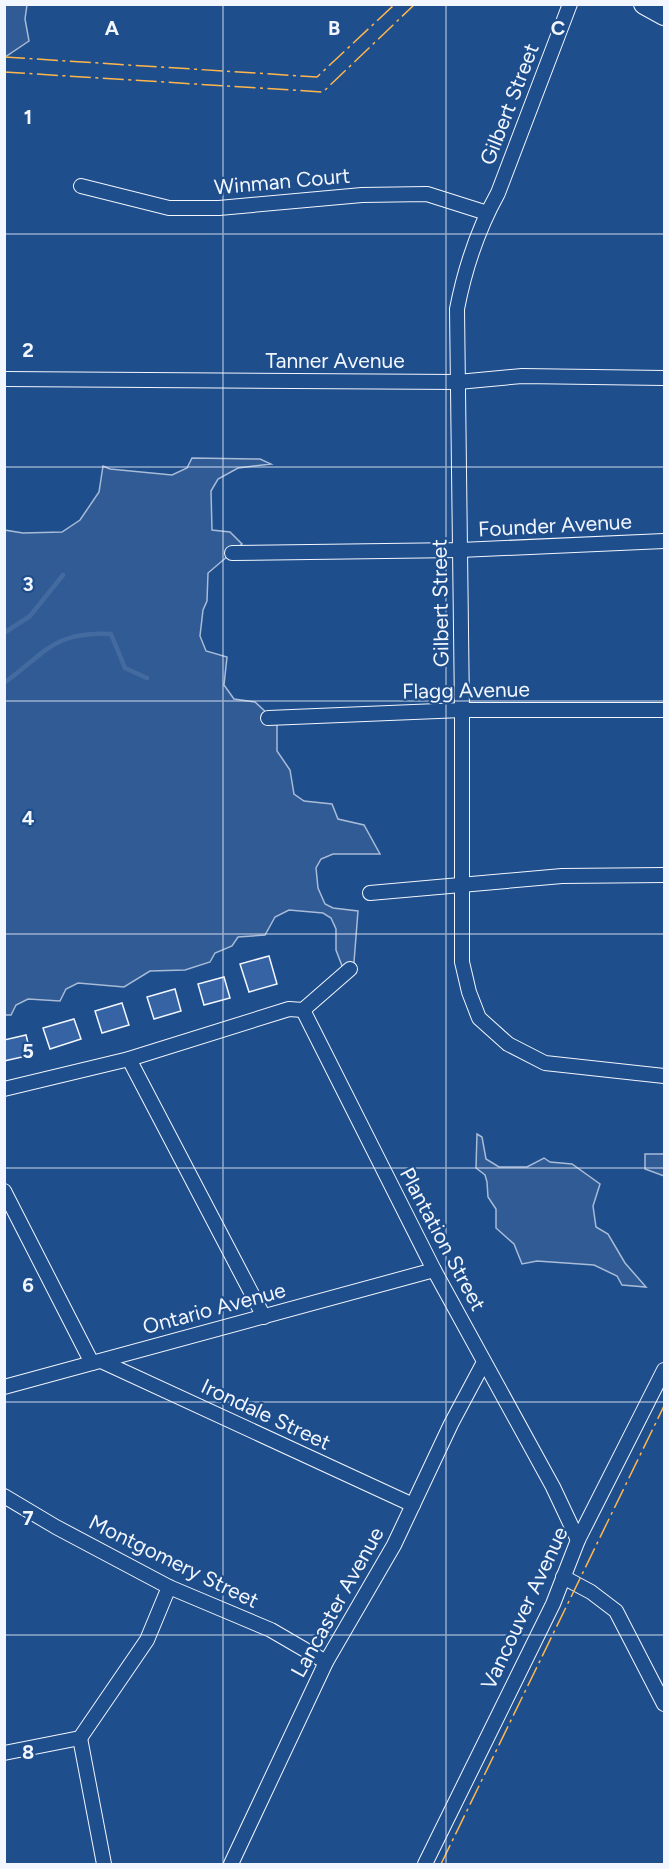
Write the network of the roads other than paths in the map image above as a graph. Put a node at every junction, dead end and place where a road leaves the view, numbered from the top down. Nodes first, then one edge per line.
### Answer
1 (570, 4) edge
2 (644, 4) edge
3 (664, 15) edge
4 (81, 186) dead end
5 (487, 213) junction
6 (664, 378) edge
7 (4, 379) edge
8 (458, 382) junction
9 (664, 542) edge
10 (460, 550) junction
11 (232, 553) dead end
12 (462, 710) junction
13 (664, 710) edge
14 (268, 718) dead end
15 (664, 875) edge
16 (462, 884) junction
17 (370, 893) dead end
18 (350, 969) dead end
19 (303, 1010) junction
20 (129, 1059) junction
21 (664, 1076) edge
22 (4, 1089) edge
23 (4, 1191) edge
24 (434, 1270) junction
25 (264, 1317) junction
26 (97, 1362) junction
27 (484, 1362) junction
28 (664, 1370) edge
29 (4, 1387) edge
30 (4, 1496) edge
31 (413, 1505) junction
32 (578, 1540) junction
33 (563, 1577) junction
34 (169, 1587) junction
35 (326, 1662) junction
36 (664, 1704) edge
37 (80, 1738) junction
38 (4, 1753) edge
39 (104, 1864) edge
40 (231, 1864) edge
41 (425, 1864) edge

1 - 5 street, Gilbert Street
2 - 3 main road
4 - 5 street, Winman Court
5 - 8 street, Gilbert Street
6 - 8 street, Tanner Avenue
7 - 8 street, Tanner Avenue
8 - 10 street, Gilbert Street
9 - 10 street, Founder Avenue
10 - 11 street, Founder Avenue
10 - 12 street, Gilbert Street
12 - 13 street, Flagg Avenue
12 - 14 street, Flagg Avenue
12 - 16 street, Gilbert Street
15 - 16 street
16 - 17 street
16 - 21 street, Gilbert Street
18 - 19 street
19 - 20 street
19 - 24 street, Plantation Street
20 - 22 street
20 - 25 street
23 - 26 street
24 - 25 street, Ontario Avenue
24 - 27 street, Plantation Street
25 - 26 street, Ontario Avenue
26 - 29 street, Ontario Avenue
26 - 31 street, Irondale Street
27 - 31 street, Lancaster Avenue
27 - 32 street, Plantation Street
28 - 32 street, Vancouver Avenue
30 - 34 street, Montgomery Street
31 - 35 street, Lancaster Avenue
32 - 33 street, Vancouver Avenue
33 - 36 street
33 - 41 street, Vancouver Avenue
34 - 35 street, Montgomery Street
34 - 37 street
35 - 40 street, Lancaster Avenue
37 - 38 street
37 - 39 street

